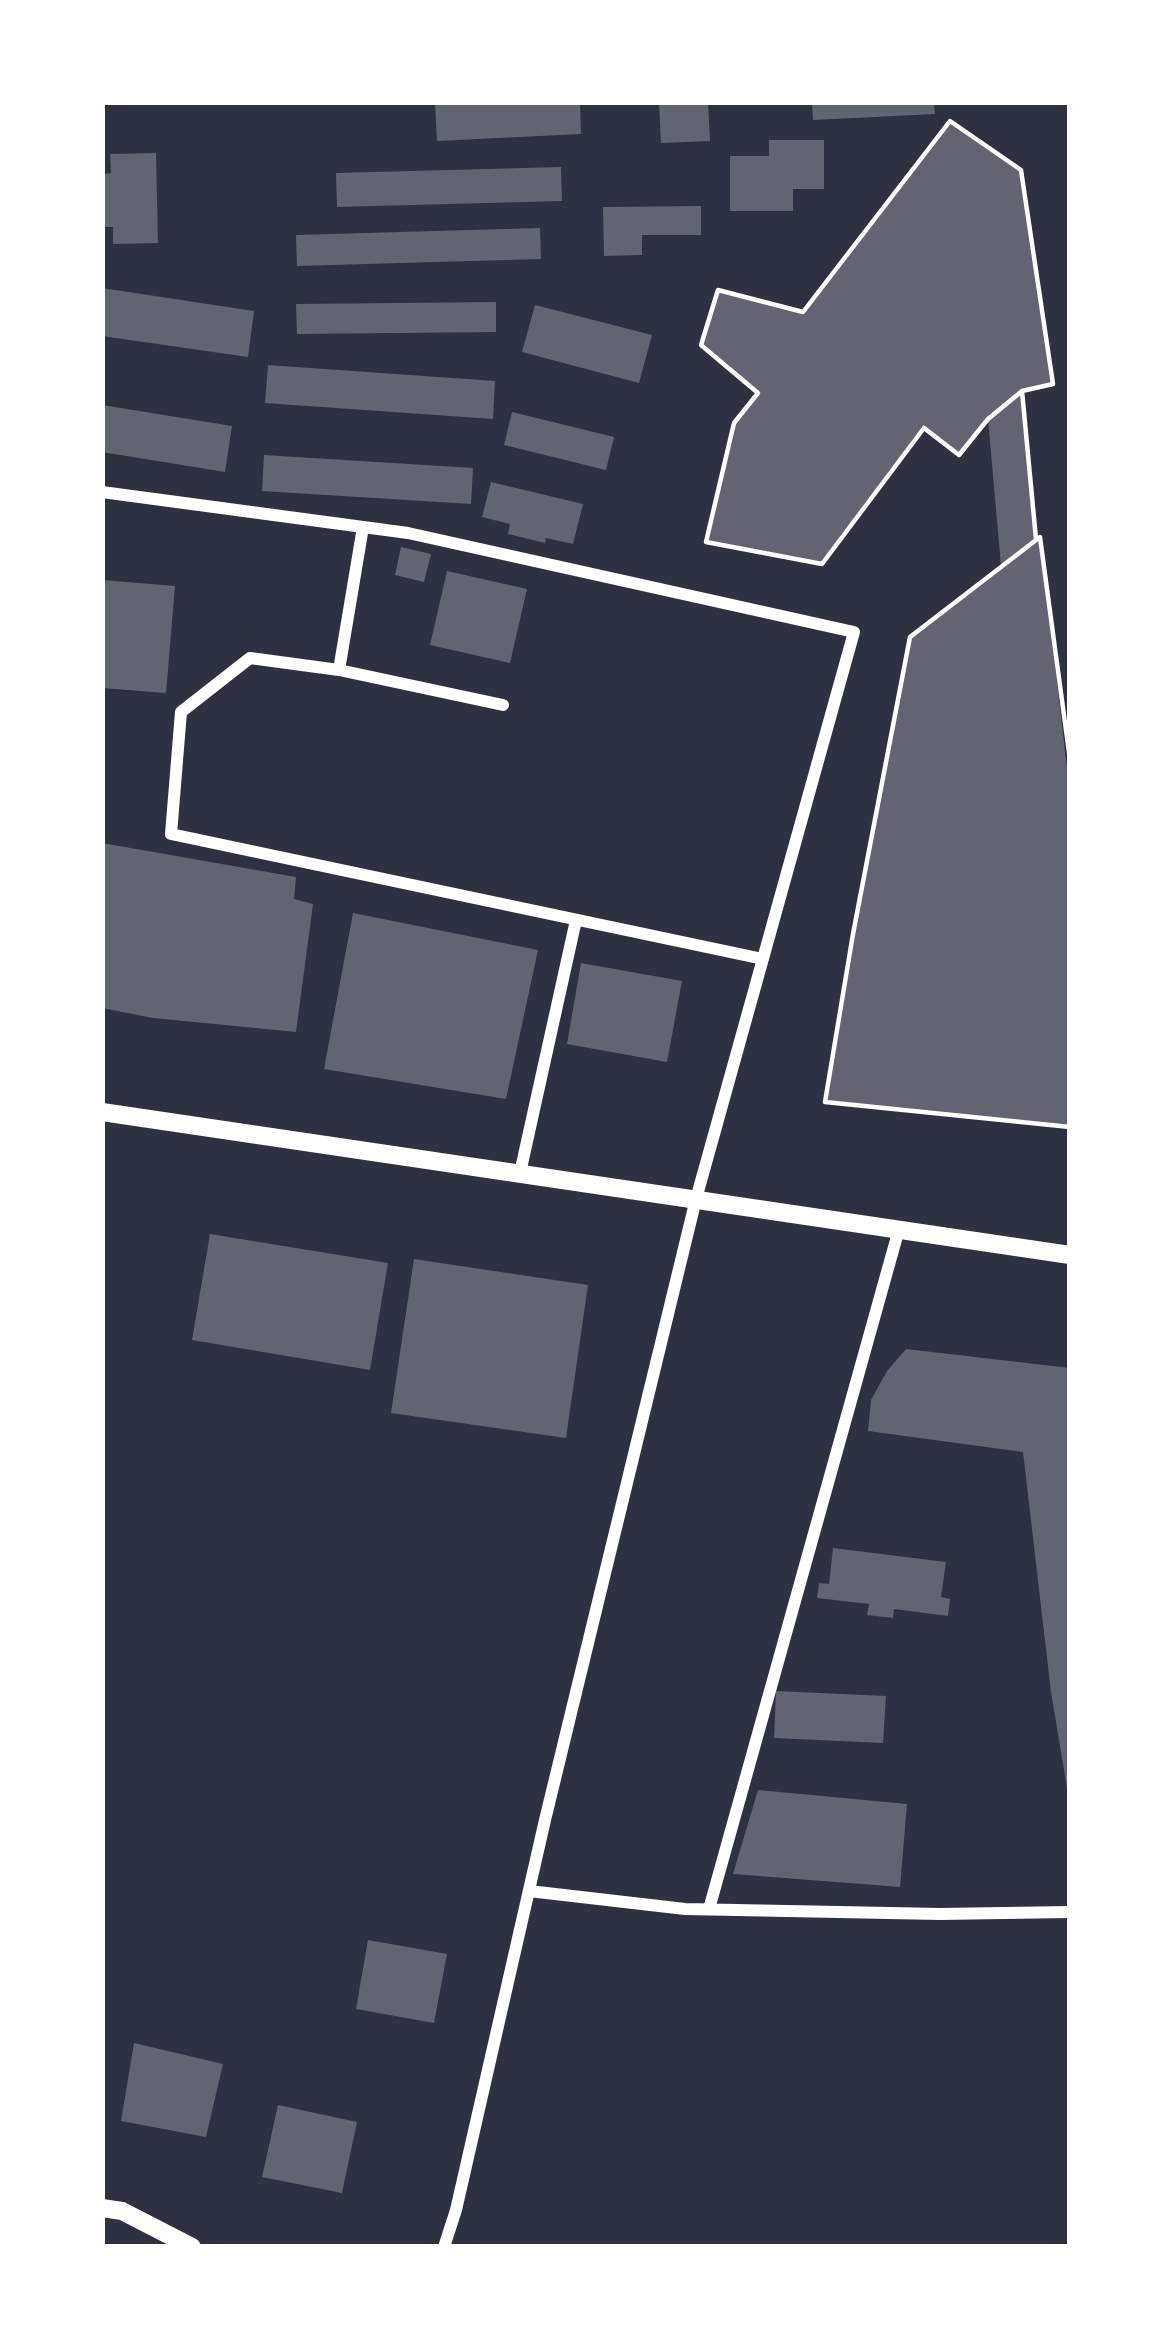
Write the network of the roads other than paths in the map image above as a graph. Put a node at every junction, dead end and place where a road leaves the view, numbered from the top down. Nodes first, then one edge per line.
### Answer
1 (102, 492) edge
2 (363, 527) dead end
3 (339, 670) junction
4 (503, 705) dead end
5 (576, 920) junction
6 (763, 959) junction
7 (102, 1112) edge
8 (520, 1173) junction
9 (696, 1199) junction
10 (899, 1229) junction
11 (1070, 1255) edge
12 (529, 1891) junction
13 (709, 1910) junction
14 (1070, 1912) edge
15 (102, 2208) edge
16 (192, 2247) edge
17 (444, 2247) edge

1 - 6 street
2 - 3 street
3 - 4 street
3 - 5 street
5 - 6 street
5 - 8 street
6 - 9 street
7 - 8 main road
8 - 9 main road
9 - 10 main road
9 - 12 street
10 - 11 main road
10 - 13 street
12 - 13 street
12 - 17 street
13 - 14 street
15 - 16 main road

